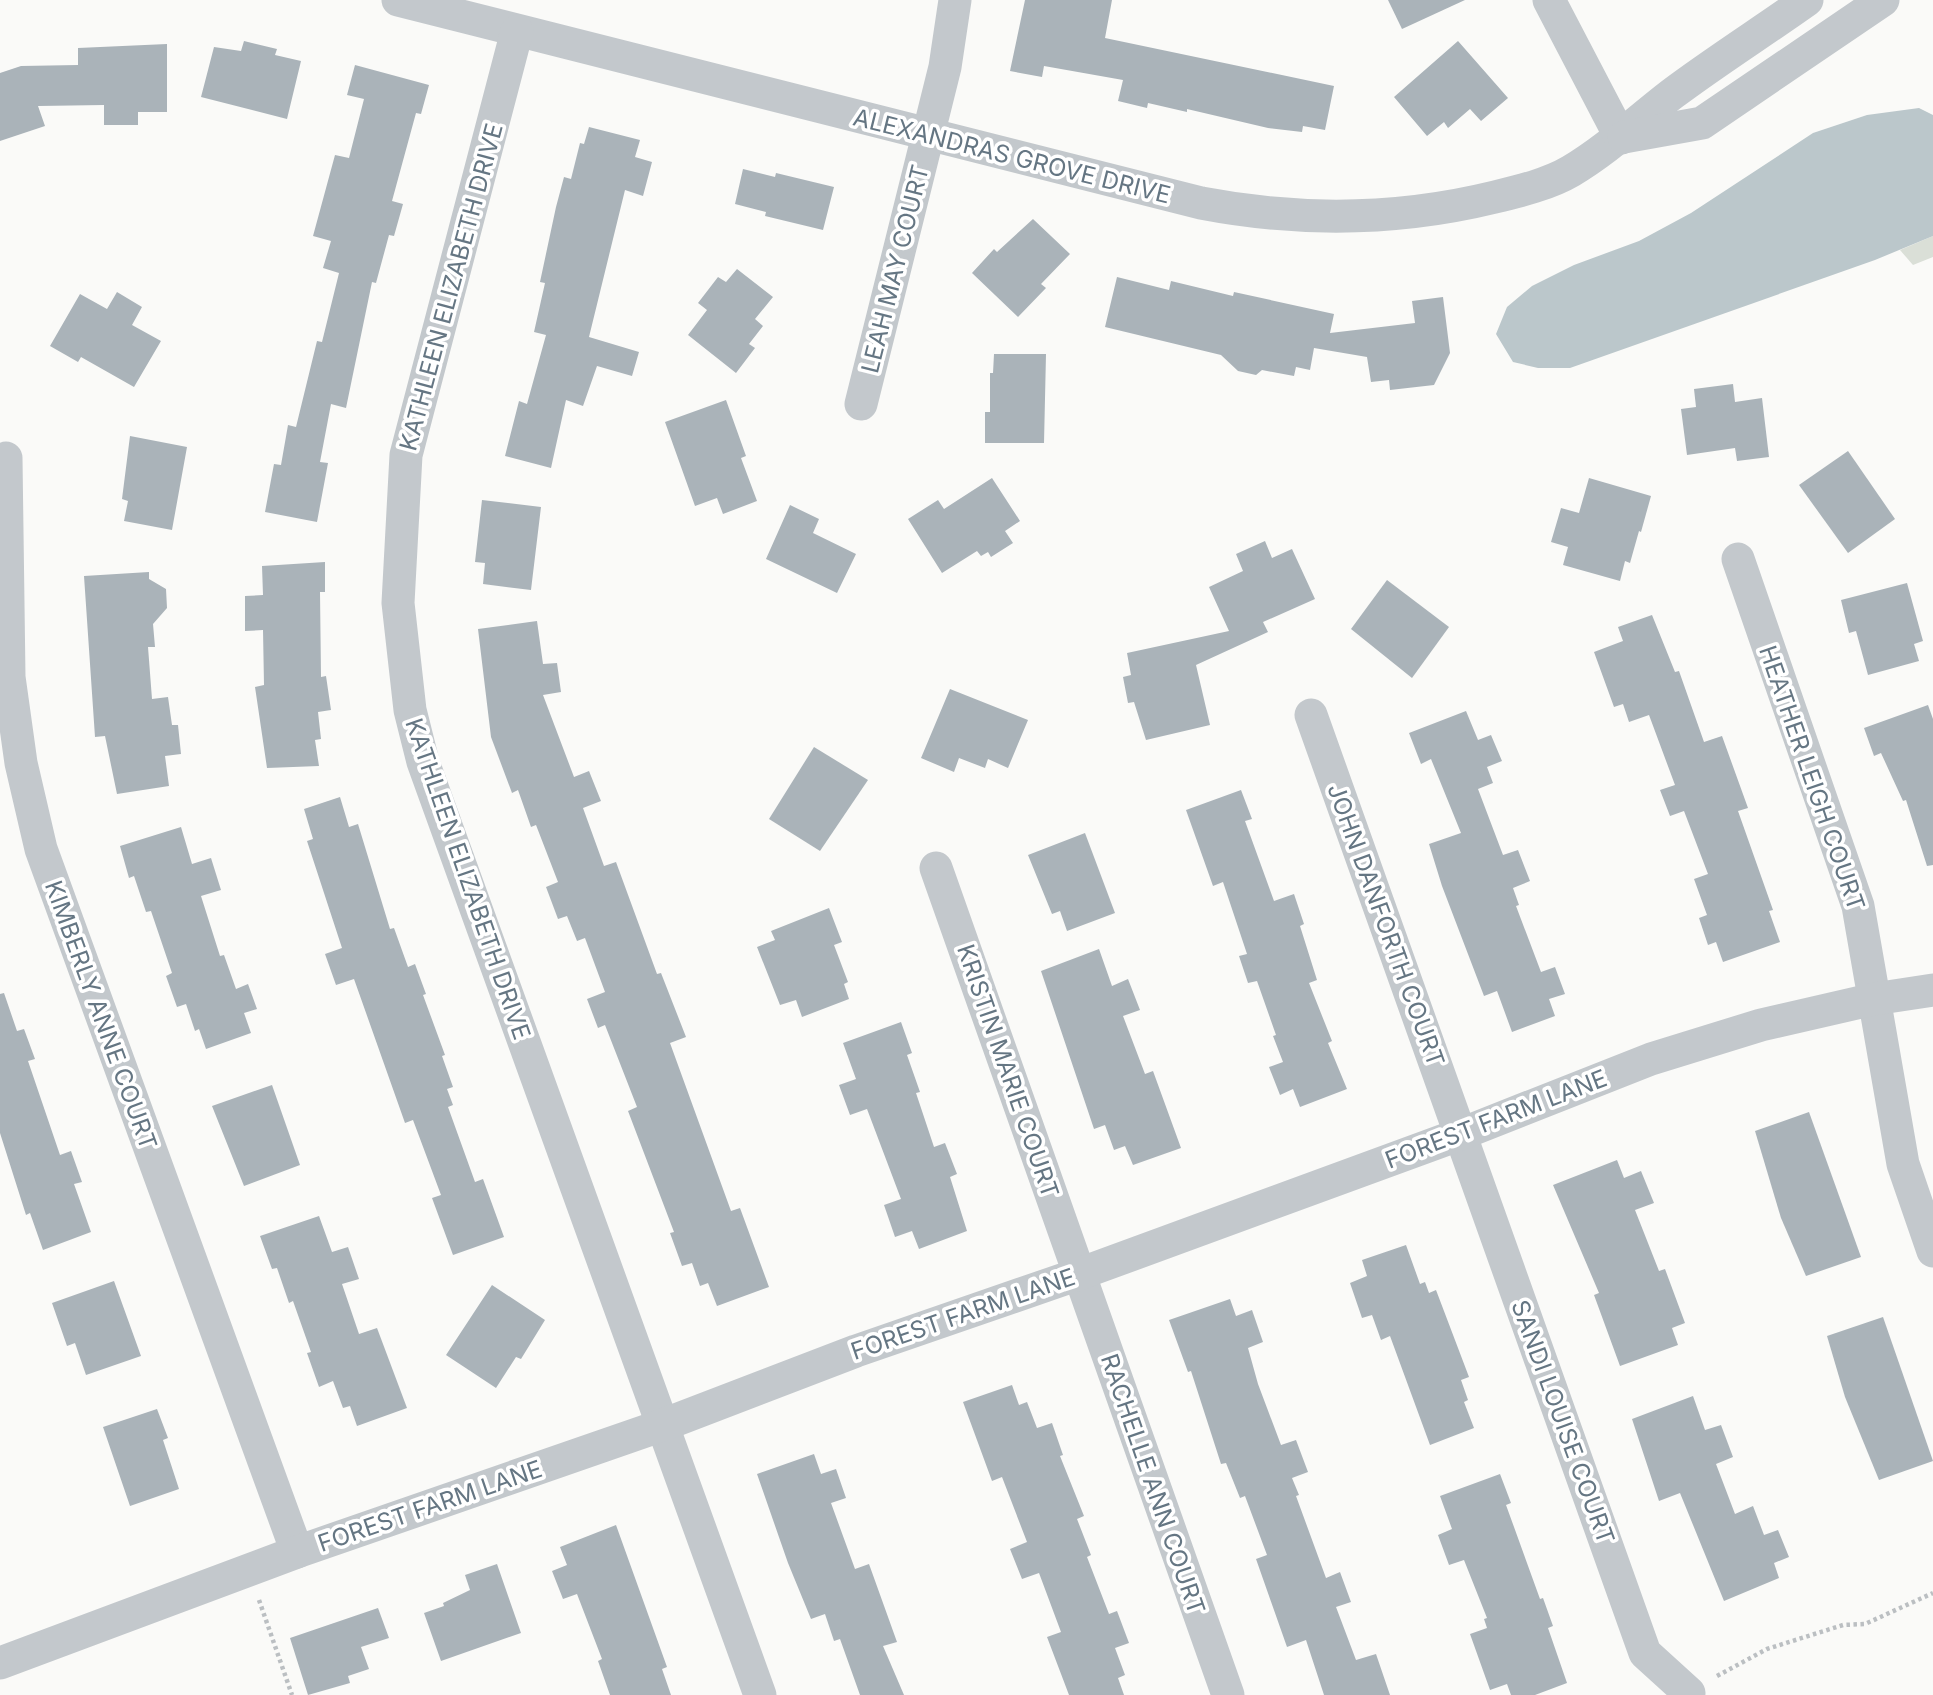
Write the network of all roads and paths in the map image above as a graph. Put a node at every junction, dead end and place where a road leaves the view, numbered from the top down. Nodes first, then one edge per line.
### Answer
1 (398, 0) edge
2 (955, 0) edge
3 (1549, 0) edge
4 (1807, 0) edge
5 (1884, 0) edge
6 (517, 31) junction
7 (929, 135) junction
8 (1621, 138) junction
9 (861, 404) dead end
10 (6, 458) dead end
11 (1738, 559) dead end
12 (1311, 715) dead end
13 (936, 868) dead end
14 (1933, 990) edge
15 (1874, 999) junction
16 (1461, 1134) junction
17 (1933, 1251) edge
18 (1079, 1274) junction
19 (663, 1425) junction
20 (297, 1552) junction
21 (249, 1570) junction
22 (1933, 1593) edge
23 (0, 1663) edge
24 (1689, 1693) joint
25 (292, 1695) edge
26 (760, 1695) edge
27 (1228, 1695) edge

1 - 6 street, ALEXANDRAS GROVE DRIVE
2 - 7 street, LEAH MAY COURT
3 - 8 street
4 - 8 street, ALEXANDRAS GROVE DRIVE
5 - 8 street, ALEXANDRAS GROVE DRIVE
6 - 7 street, ALEXANDRAS GROVE DRIVE
6 - 19 street, KATHLEEN ELIZABETH DRIVE
7 - 8 street, ALEXANDRAS GROVE DRIVE
7 - 9 street, LEAH MAY COURT
10 - 20 street, KIMBERLY ANNE COURT
11 - 15 street, HEATHER LEIGH COURT
12 - 16 street, JOHN DANFORTH COURT
13 - 18 street, KRISTIN MARIE COURT
14 - 15 street, FOREST FARM LANE
15 - 16 street, FOREST FARM LANE
15 - 17 street, HEATHER LEIGH COURT
16 - 18 street, FOREST FARM LANE
16 - 24 street, SANDI LOUISE COURT
18 - 19 street, FOREST FARM LANE
18 - 27 street, RACHELLE ANN COURT
19 - 20 street, FOREST FARM LANE
19 - 26 street, KATHLEEN ELIZABETH DRIVE
20 - 21 street, FOREST FARM LANE
21 - 23 street, FOREST FARM LANE
21 - 25 path
22 - 24 path

